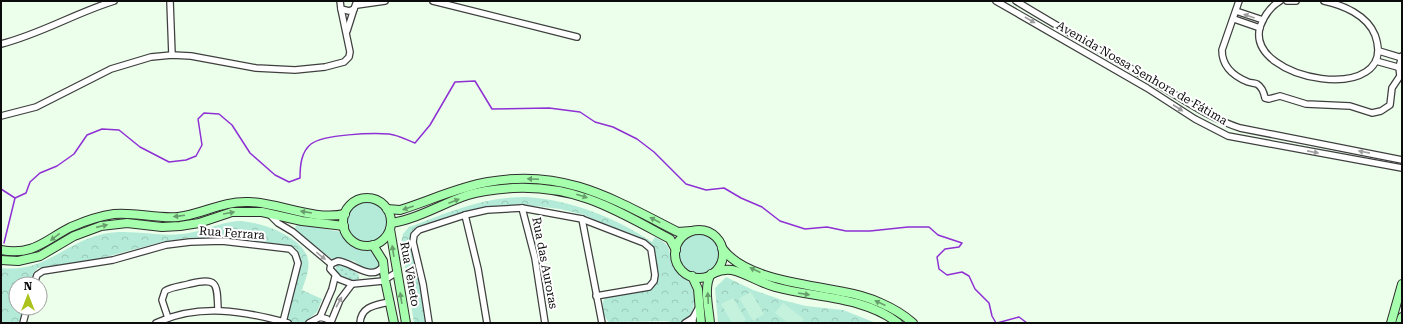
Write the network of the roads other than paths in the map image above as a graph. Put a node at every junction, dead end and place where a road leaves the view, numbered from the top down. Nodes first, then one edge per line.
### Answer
1 (114, 1) edge
2 (170, 1) edge
3 (340, 1) edge
4 (385, 1) edge
5 (433, 1) edge
6 (996, 1) edge
7 (1016, 1) edge
8 (1239, 1) edge
9 (1280, 1) edge
10 (1287, 1) edge
11 (1296, 1) edge
12 (1324, 1) edge
13 (356, 5) edge
14 (342, 9) junction
15 (1236, 11) junction
16 (1234, 19) junction
17 (1048, 20) junction
18 (1262, 20) junction
19 (1044, 28) junction
20 (1260, 28) junction
21 (347, 32) junction
22 (577, 37) dead end
23 (1, 44) edge
24 (1379, 52) junction
25 (172, 55) junction
26 (1402, 57) edge
27 (1376, 61) junction
28 (1400, 68) edge
29 (1, 116) edge
30 (1298, 140) junction
31 (1297, 149) junction
32 (1402, 160) edge
33 (1402, 168) edge
34 (522, 208) junction
35 (387, 209) junction
36 (269, 214) junction
37 (345, 214) junction
38 (465, 215) junction
39 (582, 218) junction
40 (344, 226) junction
41 (391, 226) junction
42 (691, 231) junction
43 (373, 245) junction
44 (722, 248) junction
45 (1, 250) edge
46 (676, 250) junction
47 (1, 260) edge
48 (332, 264) junction
49 (383, 266) junction
50 (397, 272) junction
51 (712, 274) junction
52 (37, 276) edge
53 (692, 276) junction
54 (335, 277) junction
55 (385, 280) junction
56 (352, 284) junction
57 (1402, 284) edge
58 (596, 296) junction
59 (389, 302) junction
60 (699, 306) junction
61 (218, 310) junction
62 (1402, 317) edge
63 (168, 318) junction
64 (320, 318) junction
65 (693, 320) edge
66 (285, 322) edge
67 (331, 322) edge
68 (156, 323) edge
69 (309, 323) edge
70 (360, 323) edge
71 (394, 323) edge
72 (406, 323) edge
73 (429, 323) edge
74 (487, 323) edge
75 (545, 323) edge
76 (602, 323) edge
77 (685, 323) edge
78 (701, 323) edge
79 (710, 323) edge
80 (898, 323) edge
81 (913, 323) edge
82 (1391, 323) edge
83 (1400, 323) edge

1 - 23 street
2 - 25 street
3 - 14 street
4 - 13 street
5 - 22 street
6 -> 19 street, Avenida Nossa Senhora de Fátima
7 - 17 street, Avenida Nossa Senhora de Fátima
8 - 15 street
9 - 18 street
10 - 11 street
12 - 24 street
13 - 14 street
13 - 21 street
14 - 21 street
15 - 16 street
18 -> 15 street
16 - 20 street
16 - 28 street
17 - 19 street
17 - 30 street, Avenida Nossa Senhora de Fátima
18 - 20 street
19 -> 31 street, Avenida Nossa Senhora de Fátima
20 - 27 street
21 - 25 street
24 - 26 street
24 - 27 street
25 - 29 street
26 - 28 street
27 - 28 street
30 - 31 street
32 -> 30 street, Avenida Nossa Senhora de Fátima
31 -> 33 street, Avenida Nossa Senhora de Fátima
34 - 38 street
34 - 39 street
34 - 75 street, Rua das Auroras
35 - 37 street
35 - 41 street
42 -> 35 street
36 - 40 street
47 -> 36 street
36 -> 48 street
37 - 40 street
37 -> 45 street
38 - 73 street
38 - 74 street
39 - 58 street
39 - 58 street
40 - 43 street
41 - 43 street
41 -> 46 street
50 -> 41 street, Rua Vêneto
42 - 44 street
42 - 46 street
43 - 49 street, Rua Vêneto
44 - 51 street
81 -> 44 street
46 - 53 street
48 - 49 street
48 - 54 street
49 - 55 street, Rua Vêneto
50 - 55 street
72 -> 50 street, Rua Vêneto
51 - 53 street
79 -> 51 street
51 -> 80 street
52 - 66 street, Rua Ferrara
53 - 60 street
54 - 56 street
54 - 64 street
55 - 56 street
55 - 59 street, Rua Vêneto
67 -> 56 street
57 - 82 street
58 - 76 street
59 - 70 street
59 - 71 street, Rua Vêneto
60 - 65 street
60 - 78 street
61 - 63 street
61 - 63 street
61 - 66 street
62 - 83 street
63 - 68 street
64 - 67 street
64 - 69 street
65 - 77 street

